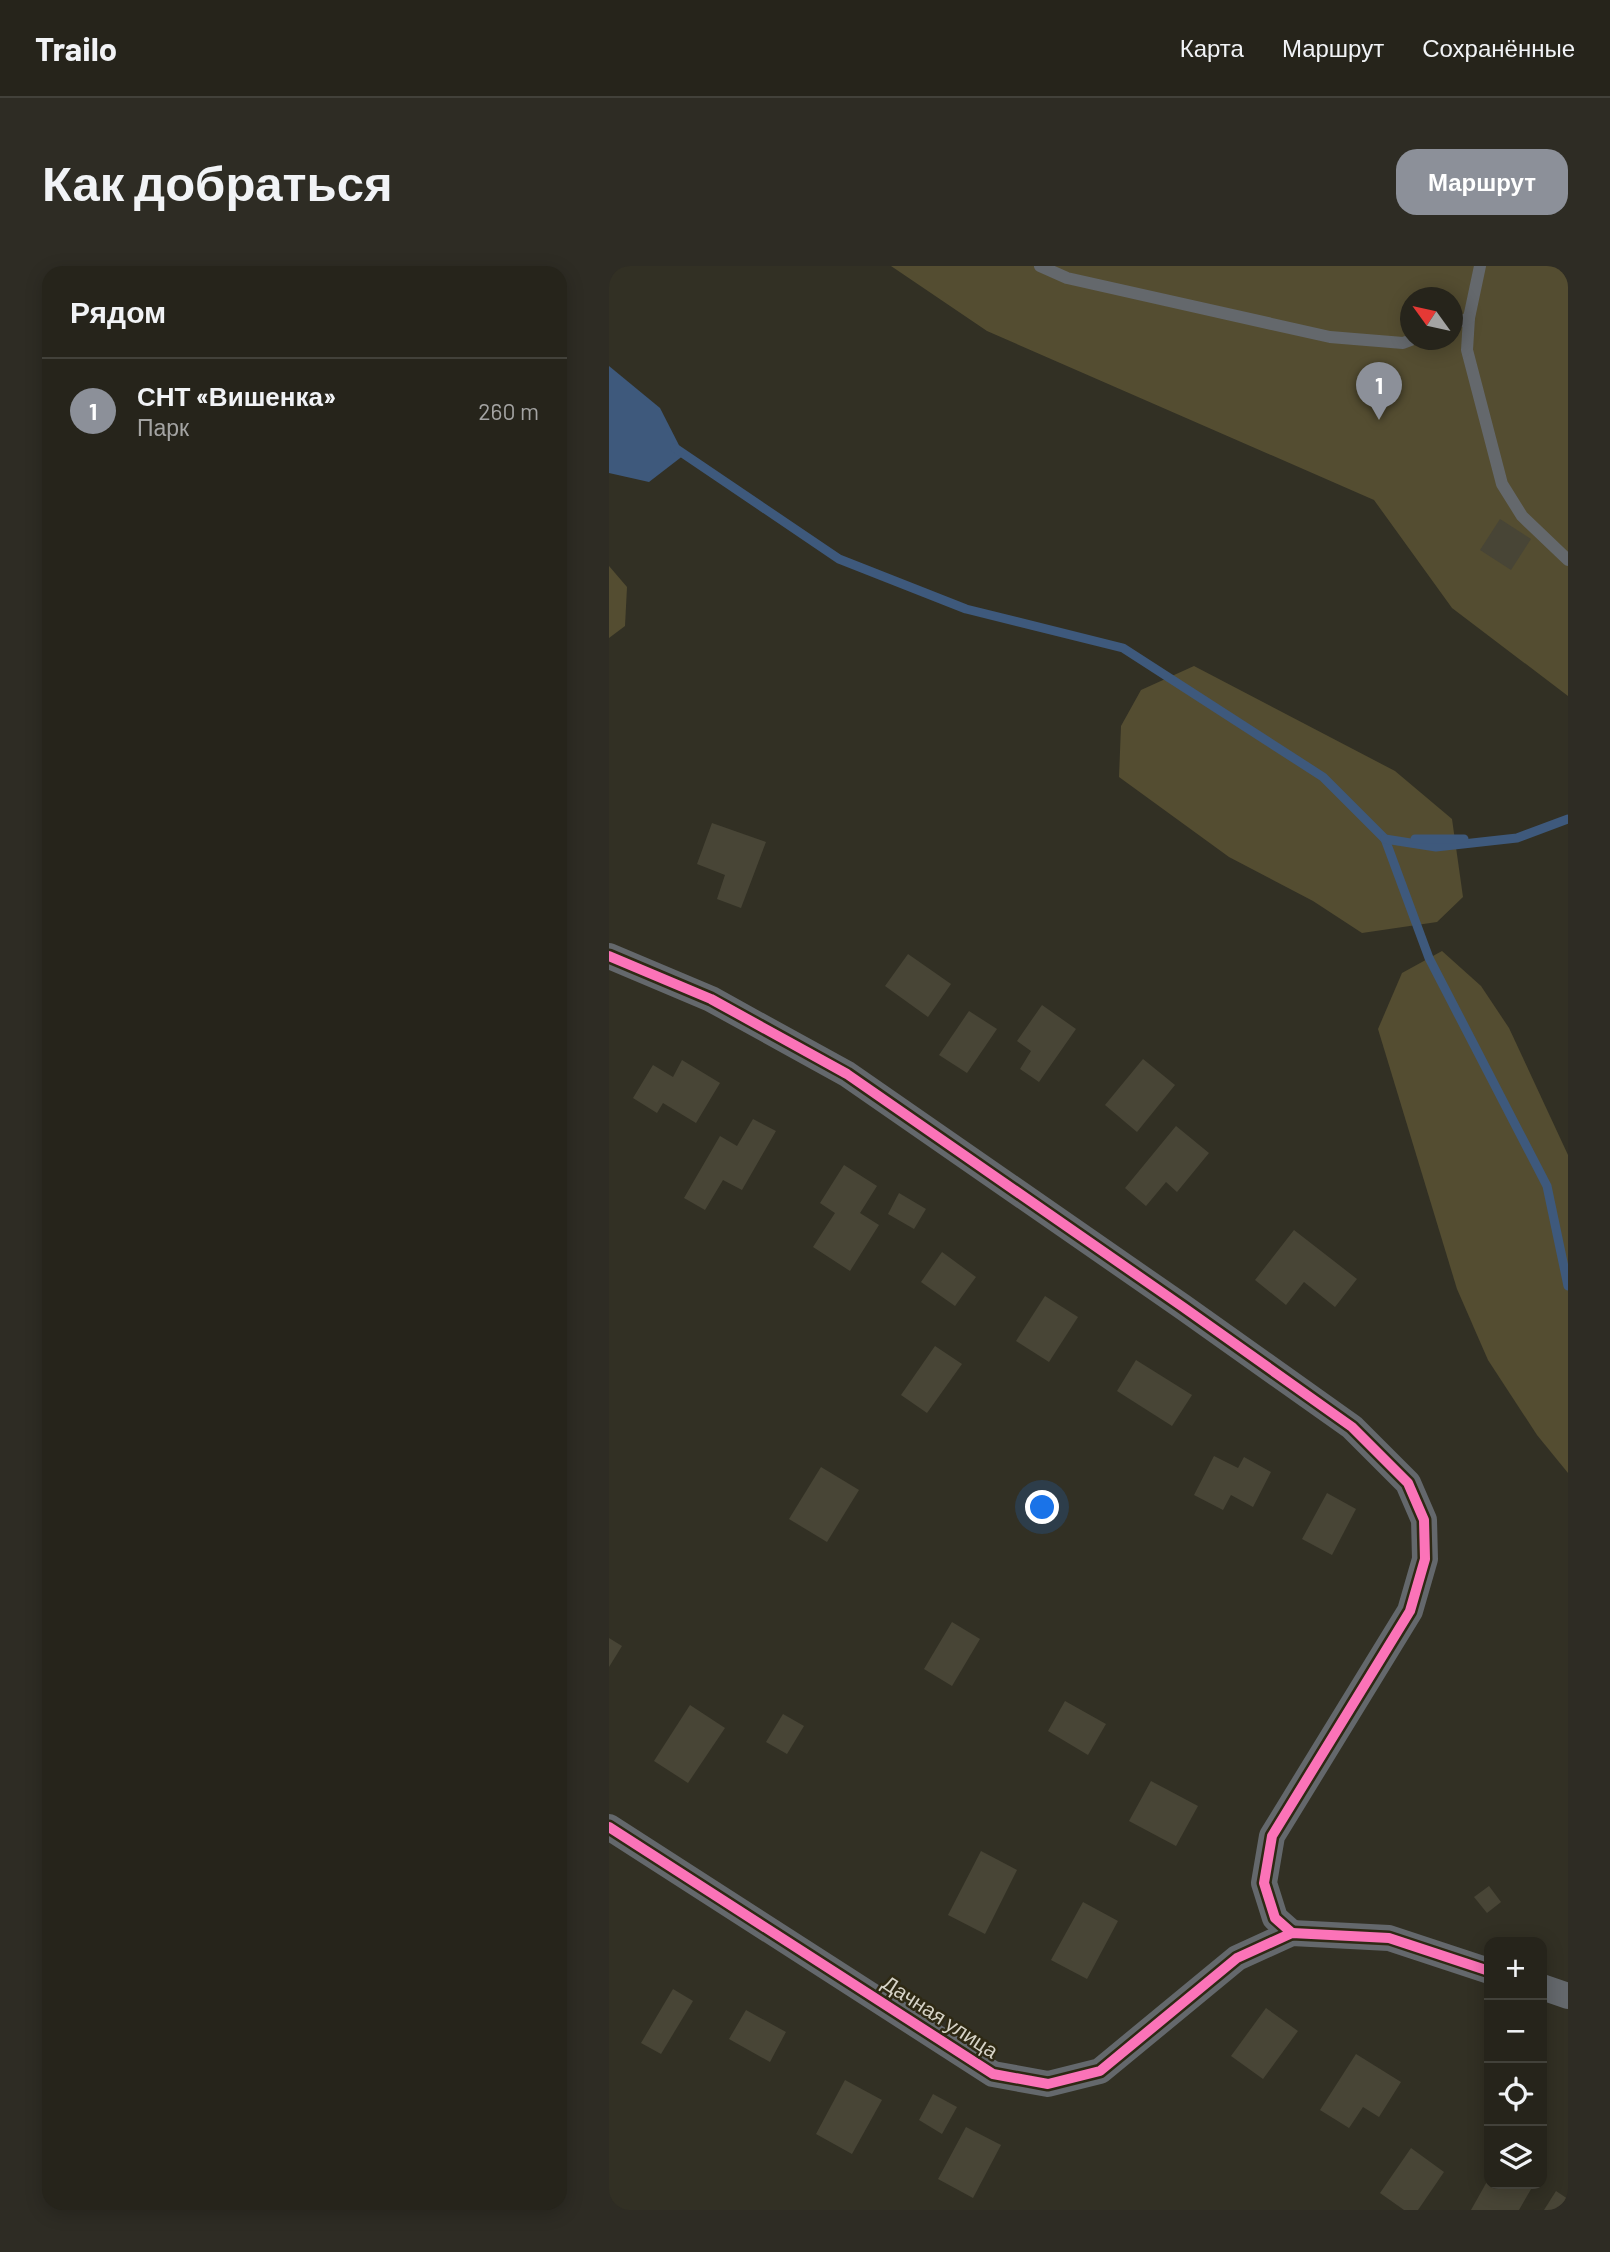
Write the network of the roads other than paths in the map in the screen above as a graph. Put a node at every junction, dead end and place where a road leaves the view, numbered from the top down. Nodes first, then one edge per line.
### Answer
1 (1040, 266) edge
2 (1480, 266) edge
3 (1469, 318) junction
4 (1463, 320) edge
5 (1400, 342) edge
6 (1568, 560) edge
7 (609, 956) edge
8 (609, 1827) edge
9 (1292, 1933) junction
10 (1484, 1968) edge
11 (1547, 1989) edge
12 (1568, 1996) edge

1 - 5 lane
2 - 3 lane
3 - 4 lane
3 - 6 lane
7 - 9 street
8 - 9 street, Дачная улица
9 - 10 street
11 - 12 street

